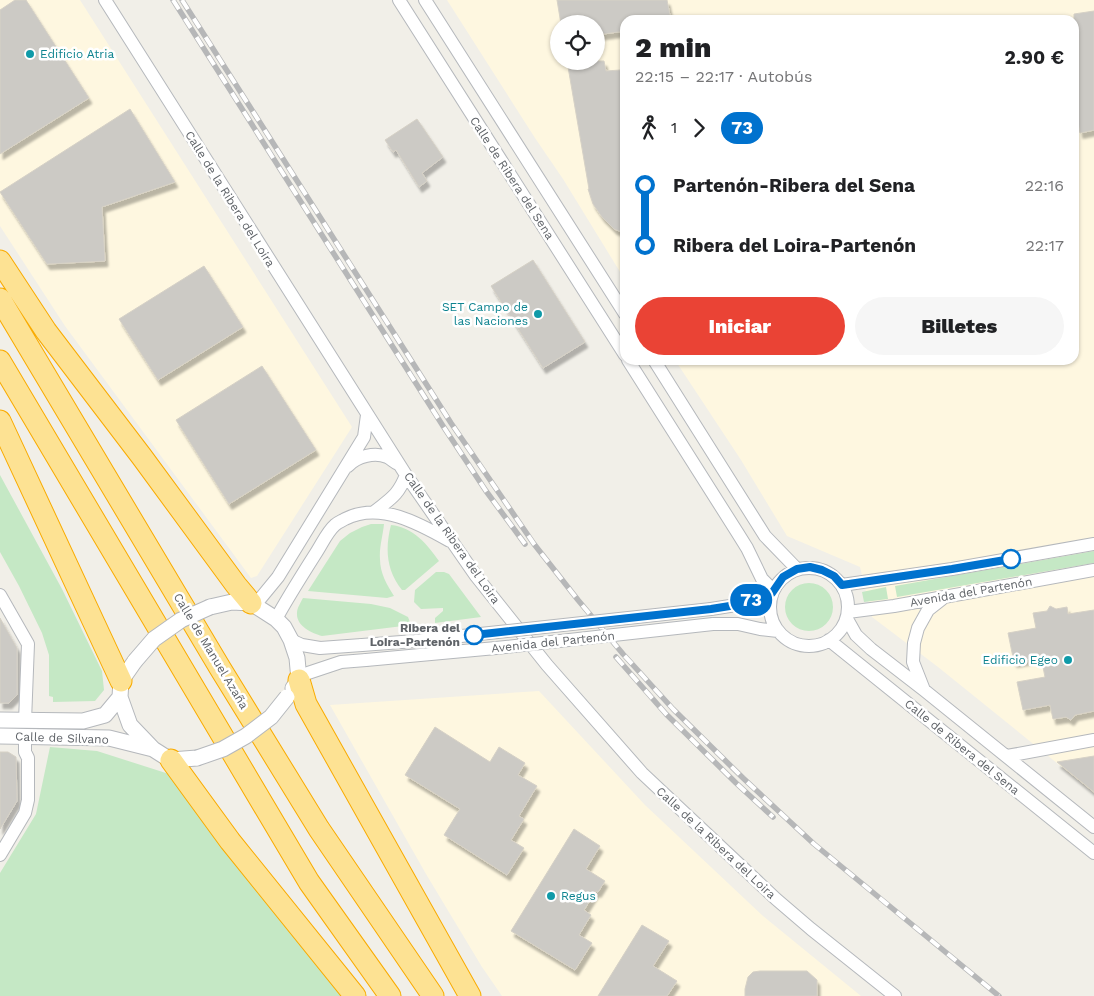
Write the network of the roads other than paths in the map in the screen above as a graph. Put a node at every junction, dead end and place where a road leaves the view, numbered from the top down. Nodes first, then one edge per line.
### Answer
1 (105, 0) edge
2 (399, 0) edge
3 (425, 0) edge
4 (0, 261) edge
5 (0, 299) edge
6 (620, 306) edge
7 (620, 347) edge
8 (0, 361) edge
9 (631, 365) edge
10 (657, 365) edge
11 (367, 415) junction
12 (0, 421) edge
13 (403, 470) junction
14 (342, 473) junction
15 (374, 512) junction
16 (452, 542) junction
17 (1094, 544) edge
18 (797, 569) junction
19 (1094, 570) edge
20 (842, 585) junction
21 (772, 592) junction
22 (0, 595) edge
23 (944, 597) junction
24 (246, 603) junction
25 (847, 615) junction
26 (276, 619) junction
27 (778, 631) junction
28 (291, 640) junction
29 (829, 640) junction
30 (295, 684) junction
31 (120, 689) junction
32 (924, 690) junction
33 (0, 720) edge
34 (24, 721) junction
35 (0, 736) edge
36 (24, 736) junction
37 (1094, 740) edge
38 (153, 749) junction
39 (1007, 756) junction
40 (171, 760) junction
41 (1094, 827) edge
42 (1094, 853) edge
43 (0, 855) edge
44 (355, 996) edge
45 (390, 996) edge
46 (433, 996) edge
47 (470, 996) edge
48 (895, 996) edge

1 - 11 street, Calle de la Ribera del Loira
2 - 7 street, Calle de Ribera del Sena
3 - 6 street, Calle de Ribera del Sena
4 - 24 highway
5 - 46 highway, Calle de Manuel Azaña
8 - 45 highway
9 - 21 street
10 - 18 street
11 - 13 street, Calle de la Ribera del Loira
11 - 14 street
12 - 31 highway
13 - 14 street
13 - 15 street
13 - 16 street, Calle de la Ribera del Loira
14 - 24 street
15 - 16 street
15 - 26 street
16 - 48 street, Calle de la Ribera del Loira
17 - 20 street, Avenida del Partenón
18 - 20 street
18 - 21 street
19 - 23 street, Avenida del Partenón
20 - 25 street
21 - 27 street
21 - 28 street, Avenida del Partenón, bridge
22 - 34 street
23 - 25 street, Avenida del Partenón
23 - 32 street
24 - 26 street
24 - 31 street, bridge
25 - 29 street
25 - 32 street, Calle de Ribera del Sena
26 - 28 street
27 - 29 street
27 - 30 street, Avenida del Partenón, bridge
28 - 30 street
29 - 42 street, Calle de Ribera del Sena
30 - 40 street, bridge
30 - 47 highway
31 - 34 street, Calle de Silvano
31 - 38 street
32 - 39 street, Calle de Ribera del Sena
33 - 34 street, Calle de Silvano
35 - 36 street, Calle de Silvano
36 - 38 street, Calle de Silvano
36 - 43 street
37 - 39 street
38 - 40 street
39 - 41 street, Calle de Ribera del Sena
40 - 44 highway

